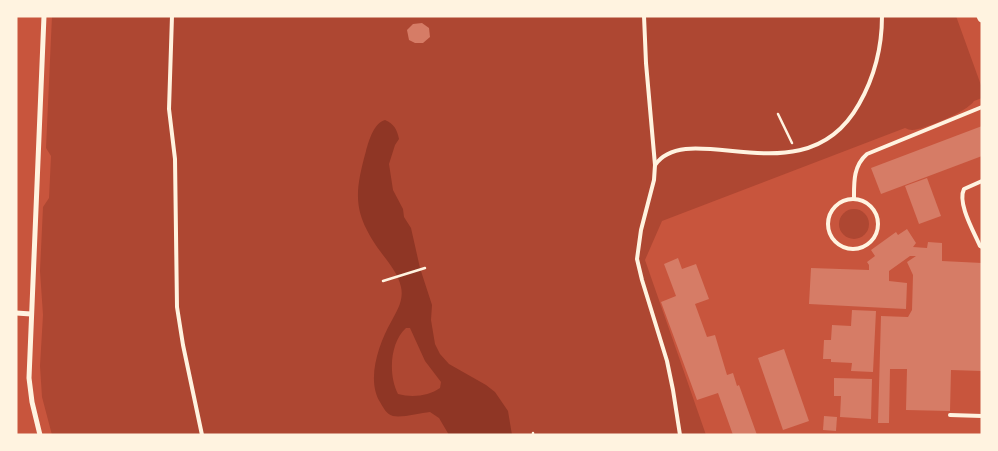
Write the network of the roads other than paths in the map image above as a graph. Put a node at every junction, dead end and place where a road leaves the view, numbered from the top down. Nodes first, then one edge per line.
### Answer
1 (44, 16) edge
2 (172, 16) edge
3 (644, 16) edge
4 (882, 16) edge
5 (982, 107) edge
6 (655, 165) junction
7 (982, 181) edge
8 (854, 199) junction
9 (982, 247) edge
10 (16, 313) edge
11 (31, 314) junction
12 (950, 414) dead end
13 (982, 416) edge
14 (40, 435) edge
15 (202, 435) edge
16 (680, 435) edge

1 - 11 street
2 - 15 lane
3 - 6 lane
4 - 6 lane
5 - 8 lane
6 - 16 lane
7 - 9 lane
8 - 8 lane
10 - 11 street
11 - 14 street
12 - 13 lane

